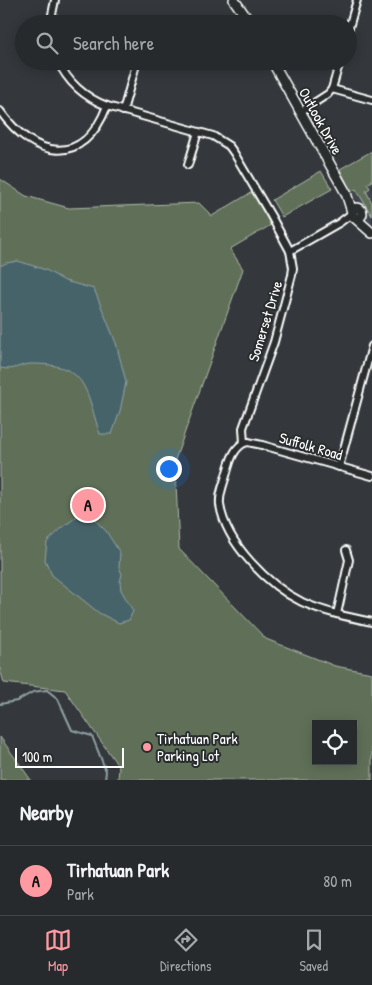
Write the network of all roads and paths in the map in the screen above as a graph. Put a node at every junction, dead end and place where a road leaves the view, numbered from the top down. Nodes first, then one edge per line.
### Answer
1 (55, 0) edge
2 (234, 0) edge
3 (240, 0) edge
4 (357, 0) edge
5 (245, 14) joint
6 (52, 15) edge
7 (353, 15) edge
8 (62, 70) edge
9 (134, 70) edge
10 (277, 70) edge
11 (337, 70) edge
12 (332, 89) junction
13 (372, 100) edge
14 (107, 106) junction
15 (0, 111) edge
16 (123, 111) junction
17 (300, 112) junction
18 (198, 132) junction
19 (188, 165) dead end
20 (355, 214) junction
21 (371, 232) edge
22 (290, 251) junction
23 (372, 346) edge
24 (244, 443) junction
25 (339, 467) junction
26 (372, 476) edge
27 (346, 550) dead end
28 (337, 614) junction
29 (372, 622) edge

1 - 6 street
2 - 5 street
3 - 5 street
4 - 7 street
8 - 14 street, Somerset Drive
9 - 16 street
10 - 17 street, Outlook Drive
11 - 12 street
12 - 13 street
12 - 17 street
14 - 15 street
14 - 16 street, Somerset Drive
16 - 18 street, Somerset Drive
17 - 20 street, Outlook Drive
18 - 19 street
18 - 22 street, Somerset Drive
20 - 21 street, Outlook Drive
20 - 22 street
22 - 24 street, Somerset Drive
23 - 25 street
24 - 25 street, Suffolk Road
24 - 28 street, Somerset Drive
25 - 26 street, Suffolk Road
27 - 28 street
28 - 29 street, Somerset Drive

